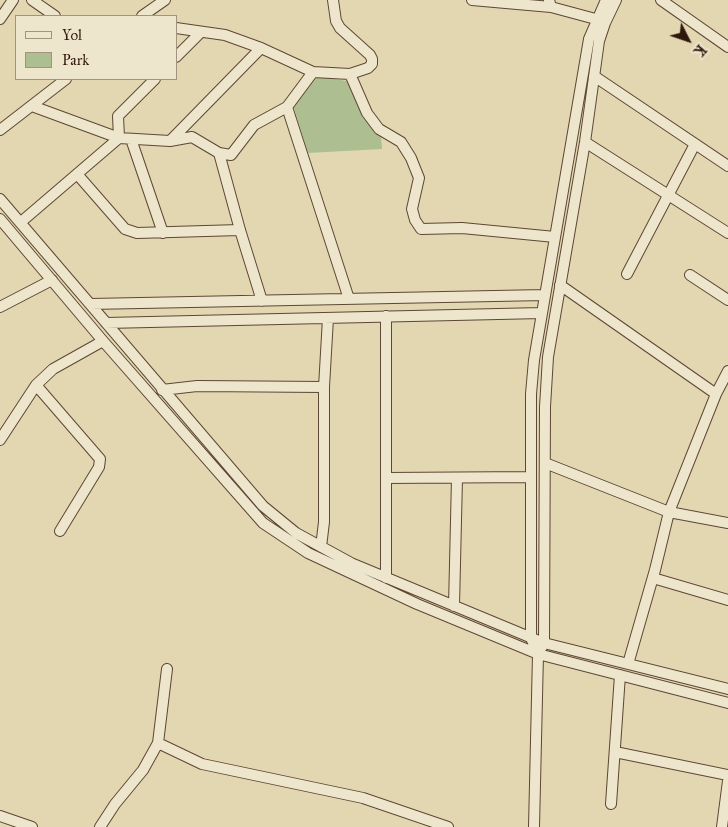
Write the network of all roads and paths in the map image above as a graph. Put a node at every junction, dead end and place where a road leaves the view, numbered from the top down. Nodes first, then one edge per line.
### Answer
1 (13, 0) edge
2 (32, 0) edge
3 (165, 0) edge
4 (333, 0) edge
5 (472, 0) edge
6 (606, 0) edge
7 (616, 0) edge
8 (661, 0) edge
9 (550, 4) edge
10 (54, 15) edge
11 (143, 15) edge
12 (0, 19) edge
13 (601, 21) junction
14 (178, 28) edge
15 (201, 32) junction
16 (728, 46) edge
17 (261, 48) junction
18 (178, 55) edge
19 (313, 72) junction
20 (350, 74) junction
21 (594, 76) junction
22 (65, 80) edge
23 (154, 80) edge
24 (32, 106) junction
25 (288, 106) junction
26 (0, 130) edge
27 (119, 138) junction
28 (131, 139) junction
29 (170, 141) junction
30 (584, 142) junction
31 (695, 144) junction
32 (219, 153) junction
33 (728, 166) edge
34 (77, 174) junction
35 (668, 195) junction
36 (0, 198) edge
37 (0, 219) edge
38 (21, 222) junction
39 (240, 230) junction
40 (163, 233) junction
41 (728, 233) edge
42 (555, 237) junction
43 (627, 274) dead end
44 (690, 275) dead end
45 (52, 280) junction
46 (560, 286) junction
47 (545, 295) junction
48 (349, 299) junction
49 (262, 300) junction
50 (728, 300) edge
51 (90, 304) junction
52 (0, 307) edge
53 (542, 313) junction
54 (386, 316) junction
55 (328, 318) junction
56 (106, 323) junction
57 (102, 341) junction
58 (728, 370) edge
59 (36, 384) junction
60 (324, 387) junction
61 (162, 390) junction
62 (716, 394) junction
63 (0, 440) edge
64 (545, 463) junction
65 (531, 477) junction
66 (386, 478) junction
67 (457, 478) junction
68 (669, 512) junction
69 (728, 523) edge
70 (60, 531) dead end
71 (321, 547) junction
72 (386, 578) junction
73 (653, 578) junction
74 (728, 600) edge
75 (454, 606) junction
76 (531, 638) junction
77 (544, 643) junction
78 (538, 654) junction
79 (628, 664) junction
80 (167, 669) dead end
81 (620, 675) junction
82 (728, 689) edge
83 (728, 703) edge
84 (158, 743) junction
85 (615, 752) junction
86 (728, 775) edge
87 (728, 781) edge
88 (611, 804) dead end
89 (0, 816) edge
90 (32, 827) edge
91 (100, 827) edge
92 (448, 827) edge
93 (534, 827) edge
94 (722, 827) edge

1 - 12 street
2 - 10 street
3 - 11 street
4 - 20 street
5 - 9 street
6 - 13 street
7 - 13 street
8 - 16 street
9 - 13 street
13 - 21 street
13 - 42 street
14 - 15 street
15 - 17 street
15 - 18 street
17 - 19 street
17 - 29 street
19 - 20 street
19 - 25 street
20 - 42 street
21 - 30 street
21 - 31 street
22 - 24 street
23 - 27 street
24 - 26 street
24 - 27 street
25 - 32 street
25 - 48 street
27 - 28 street
27 - 34 street
28 - 29 street
28 - 40 street
29 - 32 street
30 - 35 street
30 - 46 street
31 - 33 street
31 - 35 street
32 - 39 street
34 - 38 street
34 - 40 street
35 - 41 street
35 - 43 street
36 - 38 street
37 - 45 street
38 - 51 street
39 - 40 street
39 - 49 street
42 - 47 street
44 - 50 street
45 - 52 street
45 - 57 street
46 - 62 street
46 - 64 street
47 - 48 street
47 - 53 street
48 - 49 street
49 - 51 street
51 - 56 street
53 - 54 street
53 - 65 street
54 - 55 street
54 - 66 street
55 - 56 street
55 - 60 street
56 - 61 street
57 - 59 street
57 - 78 street
58 - 62 street
59 - 63 street
59 - 70 street
60 - 61 street
60 - 71 street
61 - 71 street
62 - 68 street
64 - 68 street
64 - 77 street
65 - 67 street
65 - 76 street
66 - 67 street
66 - 72 street
67 - 75 street
68 - 69 street
68 - 73 street
71 - 72 street
72 - 75 street
73 - 74 street
73 - 79 street
75 - 76 street
76 - 77 street
76 - 78 street
77 - 78 street
77 - 79 street
78 - 81 street
78 - 93 street
79 - 82 street
80 - 84 street
81 - 83 street
81 - 85 street
84 - 91 street
84 - 92 street
85 - 86 street
85 - 88 street
87 - 94 street
89 - 90 street

